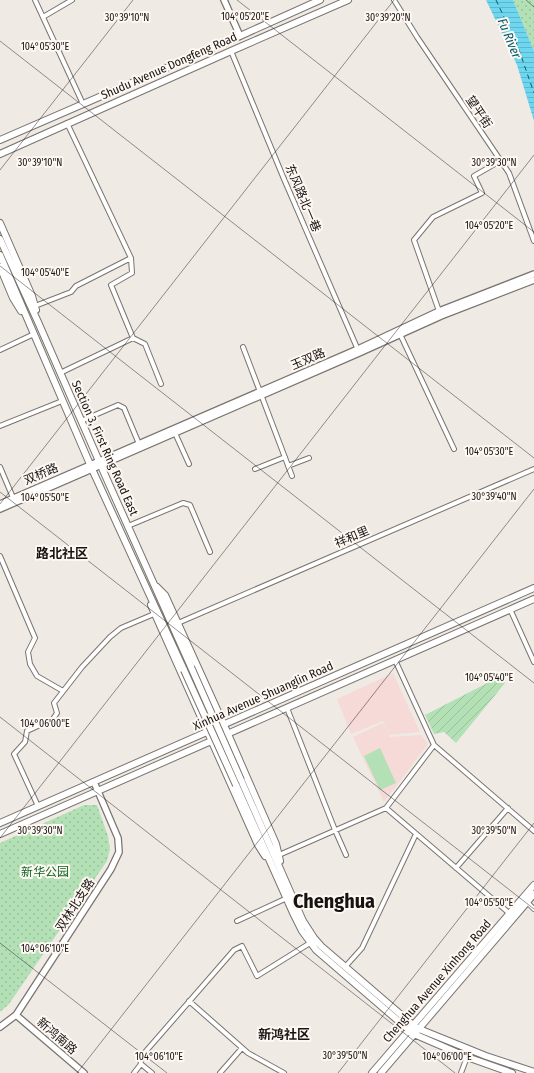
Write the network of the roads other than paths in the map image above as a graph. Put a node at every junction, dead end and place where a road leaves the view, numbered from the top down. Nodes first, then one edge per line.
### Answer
1 (35, 0) edge
2 (72, 0) edge
3 (224, 0) edge
4 (320, 0) edge
5 (348, 0) edge
6 (394, 0) edge
7 (43, 17) junction
8 (240, 36) junction
9 (231, 51) junction
10 (83, 104) junction
11 (67, 123) junction
12 (1, 139) edge
13 (0, 154) edge
14 (500, 160) junction
15 (0, 223) edge
16 (0, 239) edge
17 (534, 241) edge
18 (0, 255) edge
19 (131, 258) junction
20 (0, 267) edge
21 (534, 274) edge
22 (534, 280) edge
23 (35, 306) junction
24 (439, 311) junction
25 (38, 322) junction
26 (31, 326) junction
27 (34, 334) junction
28 (400, 334) junction
29 (133, 338) junction
30 (243, 347) dead end
31 (0, 350) edge
32 (358, 351) junction
33 (60, 373) junction
34 (161, 384) dead end
35 (261, 393) junction
36 (62, 401) junction
37 (81, 421) junction
38 (0, 426) edge
39 (175, 433) junction
40 (139, 444) junction
41 (454, 449) dead end
42 (285, 457) junction
43 (309, 458) dead end
44 (100, 463) junction
45 (189, 464) dead end
46 (288, 466) junction
47 (0, 467) edge
48 (91, 467) junction
49 (256, 469) dead end
50 (534, 469) edge
51 (292, 476) dead end
52 (14, 500) junction
53 (0, 504) edge
54 (0, 509) edge
55 (128, 526) junction
56 (210, 552) dead end
57 (0, 556) edge
58 (154, 583) junction
59 (147, 586) junction
60 (534, 588) edge
61 (534, 599) edge
62 (510, 609) junction
63 (154, 614) junction
64 (178, 623) junction
65 (395, 660) junction
66 (534, 662) edge
67 (63, 691) junction
68 (287, 708) junction
69 (224, 725) junction
70 (207, 732) junction
71 (228, 734) junction
72 (211, 741) junction
73 (434, 745) junction
74 (94, 782) junction
75 (98, 791) junction
76 (38, 806) junction
77 (386, 808) junction
78 (508, 808) junction
79 (0, 823) edge
80 (334, 830) junction
81 (534, 831) edge
82 (0, 834) edge
83 (416, 834) junction
84 (278, 855) junction
85 (346, 855) dead end
86 (456, 868) junction
87 (280, 875) junction
88 (534, 885) edge
89 (534, 894) edge
90 (287, 898) junction
91 (527, 902) junction
92 (534, 909) edge
93 (509, 913) junction
94 (237, 921) dead end
95 (310, 943) junction
96 (345, 967) junction
97 (189, 1001) junction
98 (16, 1015) junction
99 (413, 1025) junction
100 (0, 1027) edge
101 (419, 1029) junction
102 (411, 1032) junction
103 (242, 1048) junction
104 (467, 1057) junction
105 (141, 1064) junction
106 (534, 1072) edge
107 (84, 1073) edge
108 (134, 1073) edge
109 (152, 1073) edge
110 (220, 1073) edge
111 (284, 1073) edge
112 (372, 1073) edge
113 (381, 1073) edge
114 (461, 1073) edge
115 (512, 1073) edge

1 - 7 street
2 - 7 street
3 - 8 main road
4 - 8 main road, Shudu Avenue Dongfeng Road
5 - 9 main road, Shudu Avenue Dongfeng Road
6 - 14 street, 望平街
7 - 10 street
8 - 10 main road, Shudu Avenue Dongfeng Road
9 - 11 main road, Shudu Avenue Dongfeng Road
9 - 32 street, 东风路北一巷
10 - 12 main road, Shudu Avenue Dongfeng Road
11 - 13 main road, Shudu Avenue Dongfeng Road
11 - 19 street
14 - 17 street, 望平街
14 - 24 street
15 - 23 main road
16 - 25 main road
18 - 26 main road
19 - 23 street
19 - 29 street
20 - 26 main road
21 - 24 main road, 玉双路
22 - 28 main road, 玉双路
23 - 25 main road
24 - 32 main road, 玉双路
25 - 33 main road, Section 3, First Ring Road East
26 - 27 main road, Section 3, First Ring Road East
27 - 31 street
27 - 36 main road, Section 3, First Ring Road East
28 - 32 main road, 玉双路
28 - 41 street
29 - 33 street
29 - 34 street
30 - 35 street
32 - 35 main road, 玉双路
33 - 37 main road, Section 3, First Ring Road East
35 - 39 main road, 玉双路
35 - 40 main road, 玉双路
35 - 42 street
36 - 38 street
36 - 48 main road, Section 3, First Ring Road East
37 - 40 street
37 - 44 main road, Section 3, First Ring Road East
39 - 44 main road, 玉双路
39 - 45 street
40 - 44 main road, 玉双路
42 - 46 street
42 - 49 street
43 - 46 street
44 - 48 main road, 玉双路
44 - 55 main road, Section 3, First Ring Road East
46 - 51 street
47 - 52 street
48 - 52 main road, 双桥路
48 - 59 main road, Section 3, First Ring Road East
50 - 64 street, 祥和里
52 - 53 main road, 双桥路
52 - 54 main road
55 - 56 street
55 - 58 main road, Section 3, First Ring Road East
57 - 67 street
58 - 64 main road
58 - 87 main road, bridge
59 - 63 main road
59 - 87 main road, bridge
60 - 69 main road, Xinhua Avenue Shuanglin Road
61 - 62 main road, Xinhua Avenue Shuanglin Road
62 - 65 main road, Xinhua Avenue Shuanglin Road
62 - 66 street
63 - 67 street
63 - 70 main road
64 - 69 main road
65 - 68 main road, Xinhua Avenue Shuanglin Road
65 - 73 street
67 - 76 street
68 - 71 main road, Xinhua Avenue Shuanglin Road
68 - 80 street
69 - 70 main road, Xinhua Avenue Shuanglin Road
69 - 71 main road
70 - 72 main road
70 - 74 main road, Xinhua Avenue Shuanglin Road
71 - 72 main road, Xinhua Avenue Shuanglin Road
71 - 84 main road
72 - 75 main road, Xinhua Avenue Shuanglin Road
72 - 87 main road
73 - 77 street
73 - 78 street
74 - 75 main road, 双林北支路
74 - 76 main road, Xinhua Avenue Shuanglin Road
75 - 82 main road, Xinhua Avenue Shuanglin Road
75 - 98 main road, 双林北支路
76 - 79 main road, Xinhua Avenue Shuanglin Road
77 - 80 street
77 - 83 street
78 - 81 street
78 - 86 street
80 - 84 street
80 - 85 street
83 - 86 street
83 - 96 street
84 - 87 main road
86 - 93 street
87 - 90 main road
87 - 96 main road
88 - 93 main road, Chenghua Avenue Xinhong Road
89 - 91 main road, Chenghua Avenue Xinhong Road
90 - 94 street
90 - 95 main road
91 - 92 street
91 - 101 main road, Chenghua Avenue Xinhong Road
93 - 99 main road, Chenghua Avenue Xinhong Road
95 - 97 street
95 - 102 main road
96 - 99 main road
97 - 103 street
97 - 105 street
98 - 100 main road, 双林北支路
98 - 107 main road, 新鸿南路
99 - 101 main road
99 - 102 main road, Chenghua Avenue Xinhong Road
101 - 102 main road, Chenghua Avenue Xinhong Road
101 - 106 main road
102 - 104 main road
102 - 112 main road, Chenghua Avenue Xinhong Road
102 - 113 main road, Chenghua Avenue Xinhong Road
103 - 110 street
103 - 111 street
104 - 114 street
104 - 115 main road
105 - 108 street
105 - 109 street

